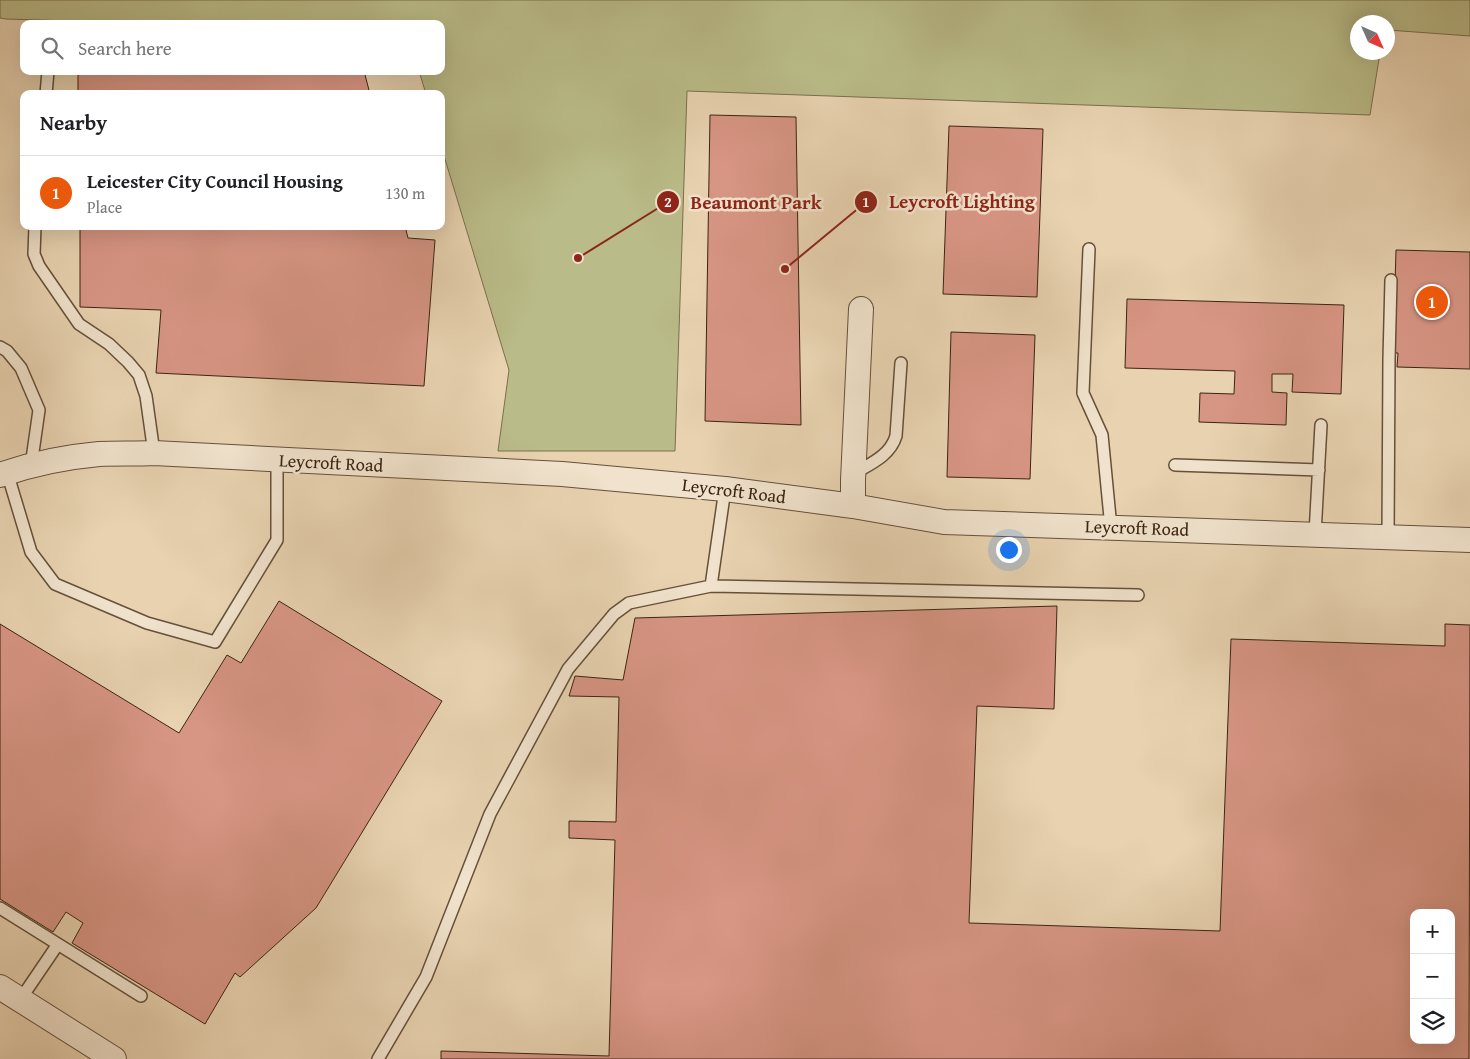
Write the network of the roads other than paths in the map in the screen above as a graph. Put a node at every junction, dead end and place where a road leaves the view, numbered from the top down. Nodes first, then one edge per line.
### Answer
1 (48, 75) edge
2 (46, 90) edge
3 (35, 230) edge
4 (1088, 249) dead end
5 (1391, 280) dead end
6 (861, 309) dead end
7 (0, 347) edge
8 (901, 363) dead end
9 (1321, 425) dead end
10 (154, 453) junction
11 (277, 460) junction
12 (1175, 465) dead end
13 (32, 466) junction
14 (1319, 470) junction
15 (4, 474) edge
16 (853, 474) junction
17 (725, 489) junction
18 (853, 506) junction
19 (1111, 528) junction
20 (1315, 534) junction
21 (1388, 537) junction
22 (1470, 540) edge
23 (711, 586) junction
24 (1138, 595) dead end
25 (0, 908) edge
26 (58, 944) junction
27 (0, 988) edge
28 (141, 996) dead end
29 (20, 1000) junction
30 (114, 1059) edge
31 (378, 1059) edge

1 - 2 lane
3 - 10 lane
4 - 19 lane
5 - 21 lane
6 - 16 street
7 - 13 lane
8 - 16 lane
9 - 14 lane
10 - 11 street, Leycroft Road
10 - 13 street, Leycroft Road
11 - 15 lane
11 - 17 street, Leycroft Road
12 - 14 lane
13 - 15 street, Leycroft Road
14 - 20 lane
16 - 18 street
17 - 18 street, Leycroft Road
17 - 23 lane
18 - 19 street, Leycroft Road
19 - 20 street, Leycroft Road
20 - 21 street, Leycroft Road
21 - 22 street, Leycroft Road
23 - 24 lane
23 - 31 lane
25 - 26 lane
26 - 28 lane
26 - 29 lane
27 - 29 street
29 - 30 street

